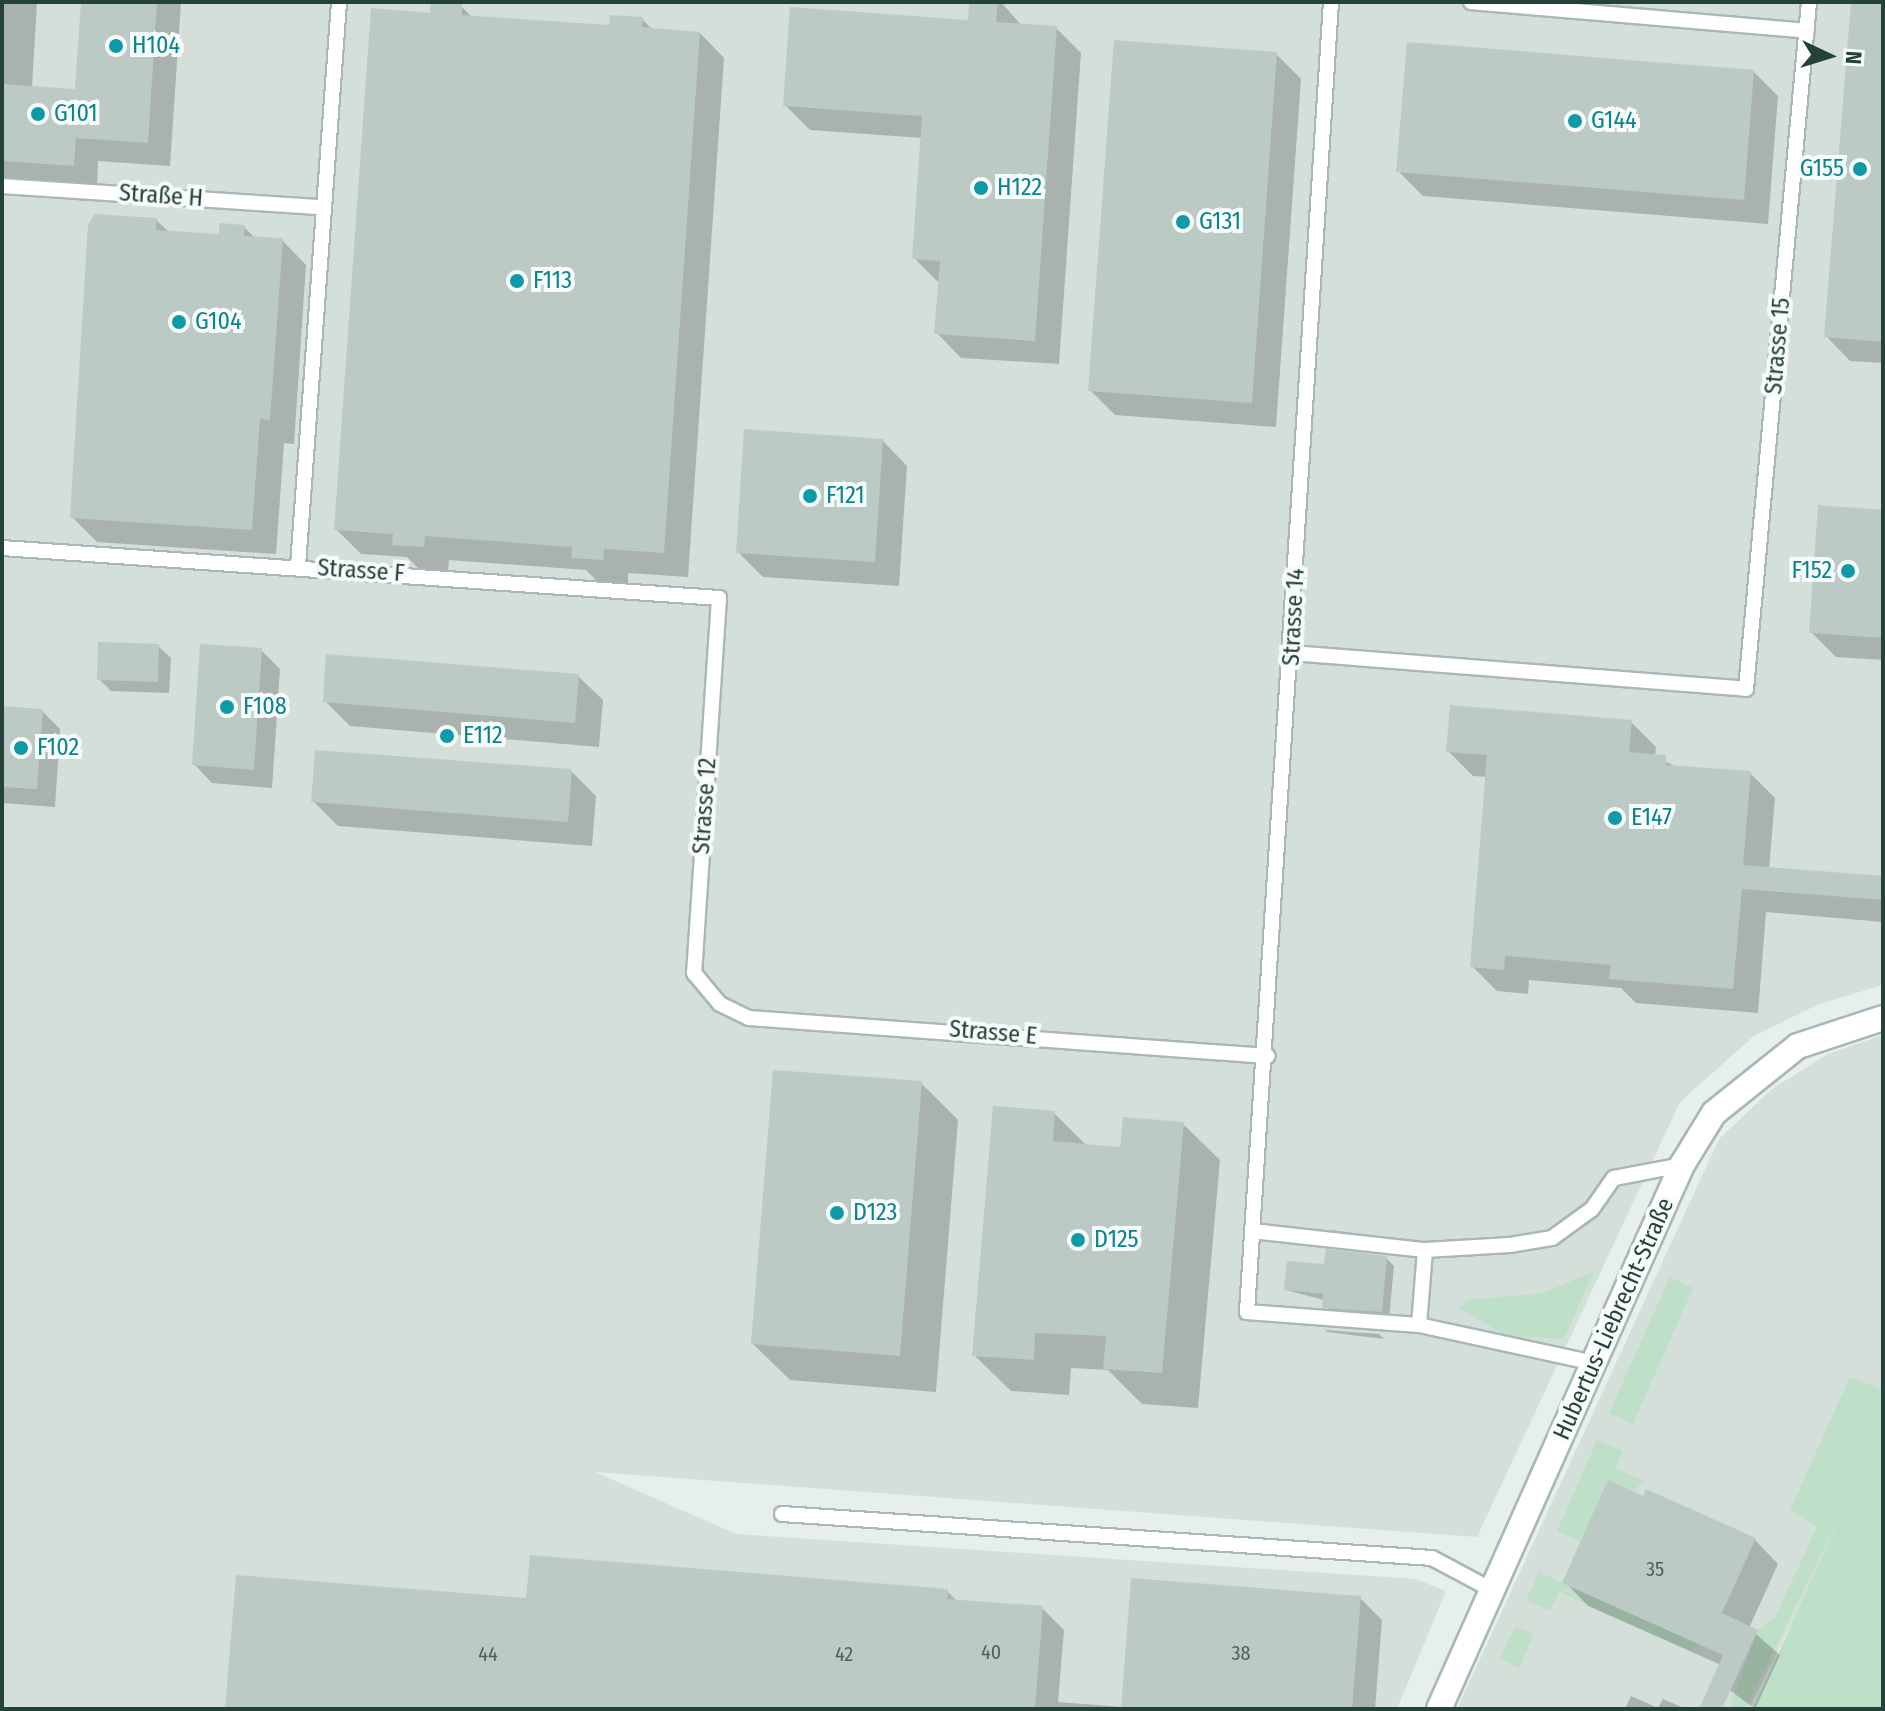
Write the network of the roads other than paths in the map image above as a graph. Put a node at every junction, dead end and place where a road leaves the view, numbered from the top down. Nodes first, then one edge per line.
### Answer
1 (339, 2) edge
2 (1331, 2) edge
3 (1471, 2) edge
4 (1809, 2) edge
5 (1807, 31) junction
6 (2, 186) edge
7 (321, 207) junction
8 (2, 548) edge
9 (298, 566) junction
10 (719, 598) joint
11 (1292, 653) junction
12 (720, 1004) joint
13 (1883, 1018) edge
14 (1268, 1056) junction
15 (1682, 1165) junction
16 (1252, 1231) junction
17 (1425, 1250) junction
18 (1419, 1325) junction
19 (1595, 1363) junction
20 (782, 1514) dead end
21 (1492, 1590) junction
22 (1439, 1709) edge

1 - 7 lane
2 - 11 lane, Strasse 14
3 - 5 lane
4 - 5 lane, Strasse 15
5 - 11 lane, Strasse 15
6 - 7 lane, Straße H
7 - 9 lane
8 - 9 lane, Strasse F
9 - 10 lane, Strasse F
10 - 12 lane, Strasse 12
11 - 14 lane, Strasse 14
12 - 14 lane, Strasse E
13 - 15 street, Hubertus-Liebrecht-Straße
14 - 16 lane, Strasse 14
15 - 17 lane
15 - 19 street, Hubertus-Liebrecht-Straße
16 - 17 lane
16 - 18 lane, Strasse 14
17 - 18 lane
18 - 19 lane
19 - 21 street, Hubertus-Liebrecht-Straße
20 - 21 lane
21 - 22 street, Hubertus-Liebrecht-Straße

